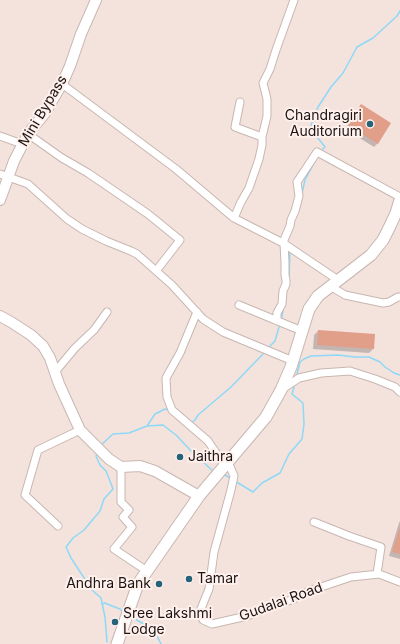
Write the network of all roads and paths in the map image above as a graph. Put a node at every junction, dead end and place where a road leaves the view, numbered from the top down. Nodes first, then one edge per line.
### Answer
1 (96, 0) edge
2 (294, 0) edge
3 (62, 84) junction
4 (240, 102) dead end
5 (28, 134) junction
6 (0, 136) edge
7 (262, 138) junction
8 (22, 144) junction
9 (4, 175) edge
10 (400, 198) edge
11 (0, 200) edge
12 (234, 218) junction
13 (284, 244) junction
14 (156, 271) junction
15 (334, 283) junction
16 (400, 297) edge
17 (239, 305) dead end
18 (107, 312) dead end
19 (197, 312) junction
20 (0, 316) edge
21 (277, 321) junction
22 (302, 331) junction
23 (293, 361) junction
24 (55, 372) junction
25 (281, 390) junction
26 (400, 392) edge
27 (80, 430) junction
28 (121, 467) junction
29 (223, 469) junction
30 (199, 496) junction
31 (314, 522) dead end
32 (58, 526) dead end
33 (148, 570) junction
34 (377, 574) junction
35 (400, 582) edge
36 (117, 644) edge

1 - 3 street, Mini Bypass
2 - 7 street
3 - 5 street, Mini Bypass
3 - 12 street
4 - 7 street
5 - 8 street, Mini Bypass
5 - 14 street
6 - 8 street
7 - 12 street
8 - 9 street, Mini Bypass
9 - 11 street, Mini Bypass
9 - 14 street
10 - 13 street
10 - 15 main road
12 - 13 street
13 - 15 street
13 - 21 street
14 - 19 street
15 - 16 street
15 - 22 main road
17 - 21 street
18 - 24 street
19 - 23 street
19 - 29 street, Gudalai Road
20 - 24 street
21 - 22 street
22 - 23 main road
23 - 25 main road
24 - 27 street
25 - 26 street
25 - 29 main road
27 - 28 street
27 - 32 street
28 - 30 street
28 - 33 street
29 - 30 main road
29 - 34 street, Gudalai Road
30 - 33 main road
31 - 34 street
33 - 36 main road
34 - 35 street, Gudalai Road

